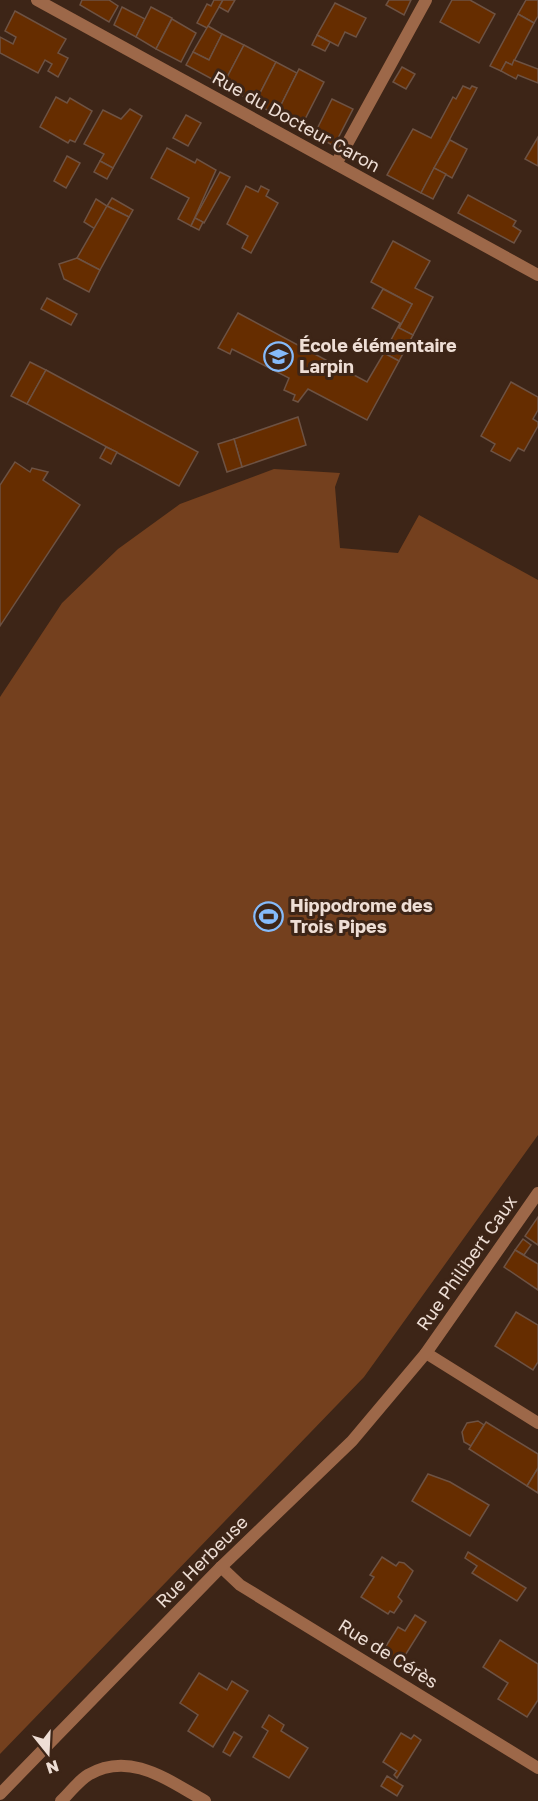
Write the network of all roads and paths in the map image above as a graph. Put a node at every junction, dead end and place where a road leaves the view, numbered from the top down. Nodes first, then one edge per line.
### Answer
1 (36, 0) edge
2 (426, 0) edge
3 (336, 164) junction
4 (538, 275) edge
5 (538, 1193) edge
6 (426, 1353) junction
7 (538, 1423) edge
8 (221, 1567) junction
9 (538, 1767) edge
10 (0, 1794) edge
11 (61, 1801) edge
12 (205, 1801) edge

1 - 3 street, Rue du Docteur Caron
2 - 3 street
3 - 4 street, Rue du Docteur Caron
5 - 6 street, Rue Philibert Caux
6 - 7 street
6 - 8 street, Rue Herbeuse
8 - 9 street, Rue de Cérès
8 - 10 street, Rue Herbeuse
11 - 12 street

